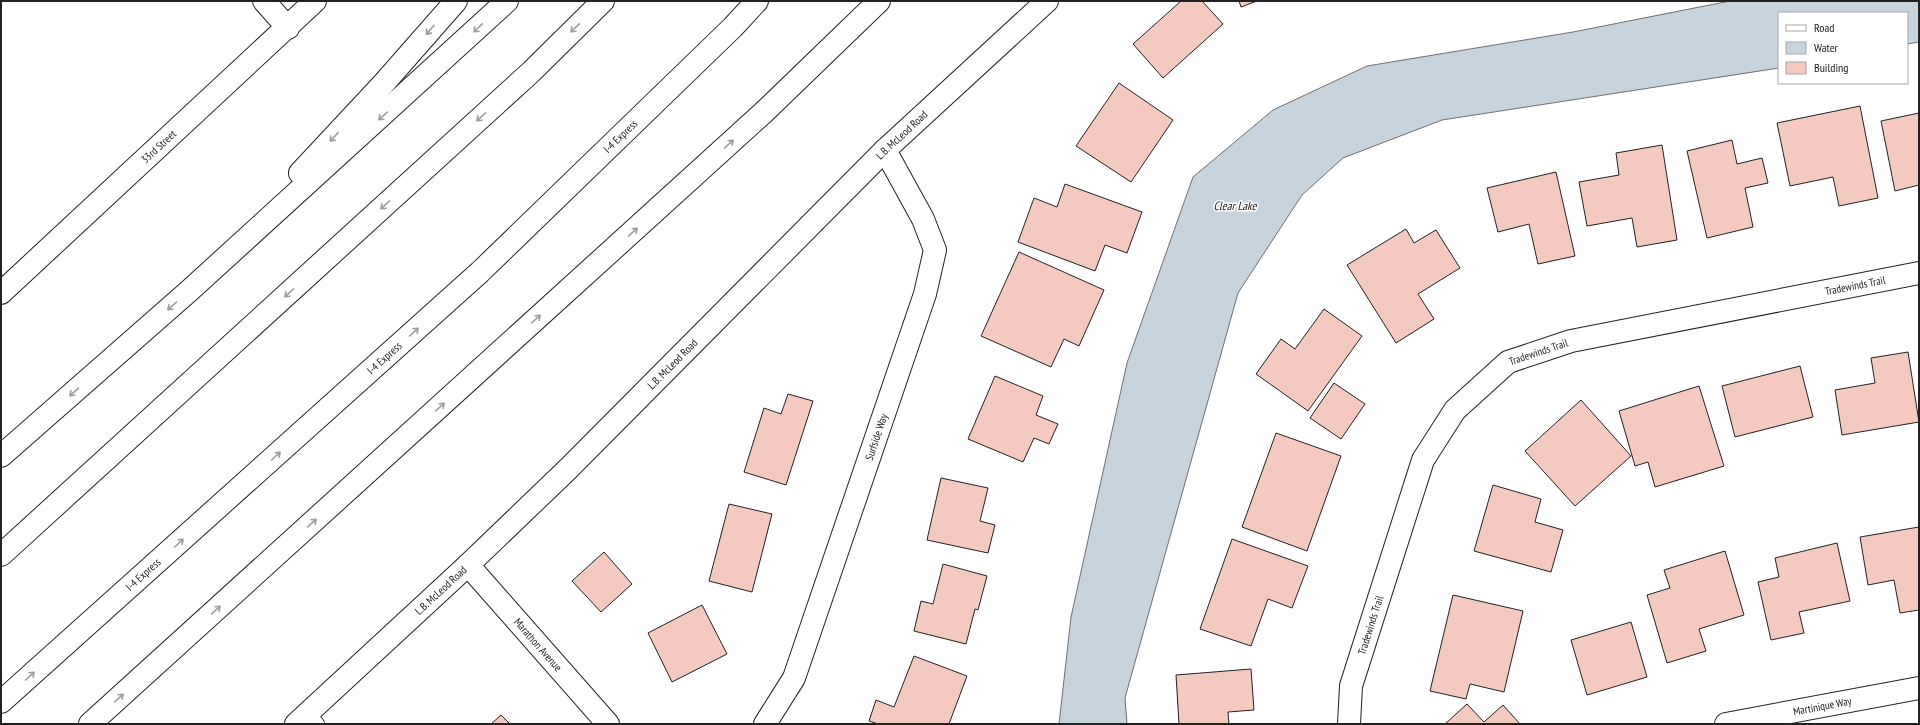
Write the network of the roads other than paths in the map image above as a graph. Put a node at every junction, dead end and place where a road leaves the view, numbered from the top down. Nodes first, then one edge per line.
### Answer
1 (264, 1) edge
2 (315, 1) edge
3 (456, 1) edge
4 (507, 1) edge
5 (603, 1) edge
6 (757, 1) edge
7 (879, 1) edge
8 (1047, 1) edge
9 (288, 28) junction
10 (885, 150) junction
11 (1919, 273) edge
12 (189, 291) junction
13 (1, 293) edge
14 (1, 456) edge
15 (1, 555) edge
16 (468, 565) junction
17 (1919, 688) edge
18 (1, 702) edge
19 (307, 720) edge
20 (90, 724) edge
21 (608, 724) edge
22 (765, 724) edge
23 (1349, 724) edge
24 (1726, 724) edge

1 - 9 main road
2 - 9 main road, 33rd Street
3 -> 12 main road
4 -> 12 main road
5 -> 15 main road
18 -> 6 main road, I-4 Express
20 -> 7 main road
8 - 10 main road, L.B. McLeod Road
9 - 13 main road, 33rd Street
10 - 16 main road, L.B. McLeod Road
10 - 22 main road, Surfside Way
11 - 23 main road, Tradewinds Trail
12 -> 14 main road
16 - 19 main road, L.B. McLeod Road
16 - 21 main road, Marathon Avenue
17 - 24 main road, Martinique Way

